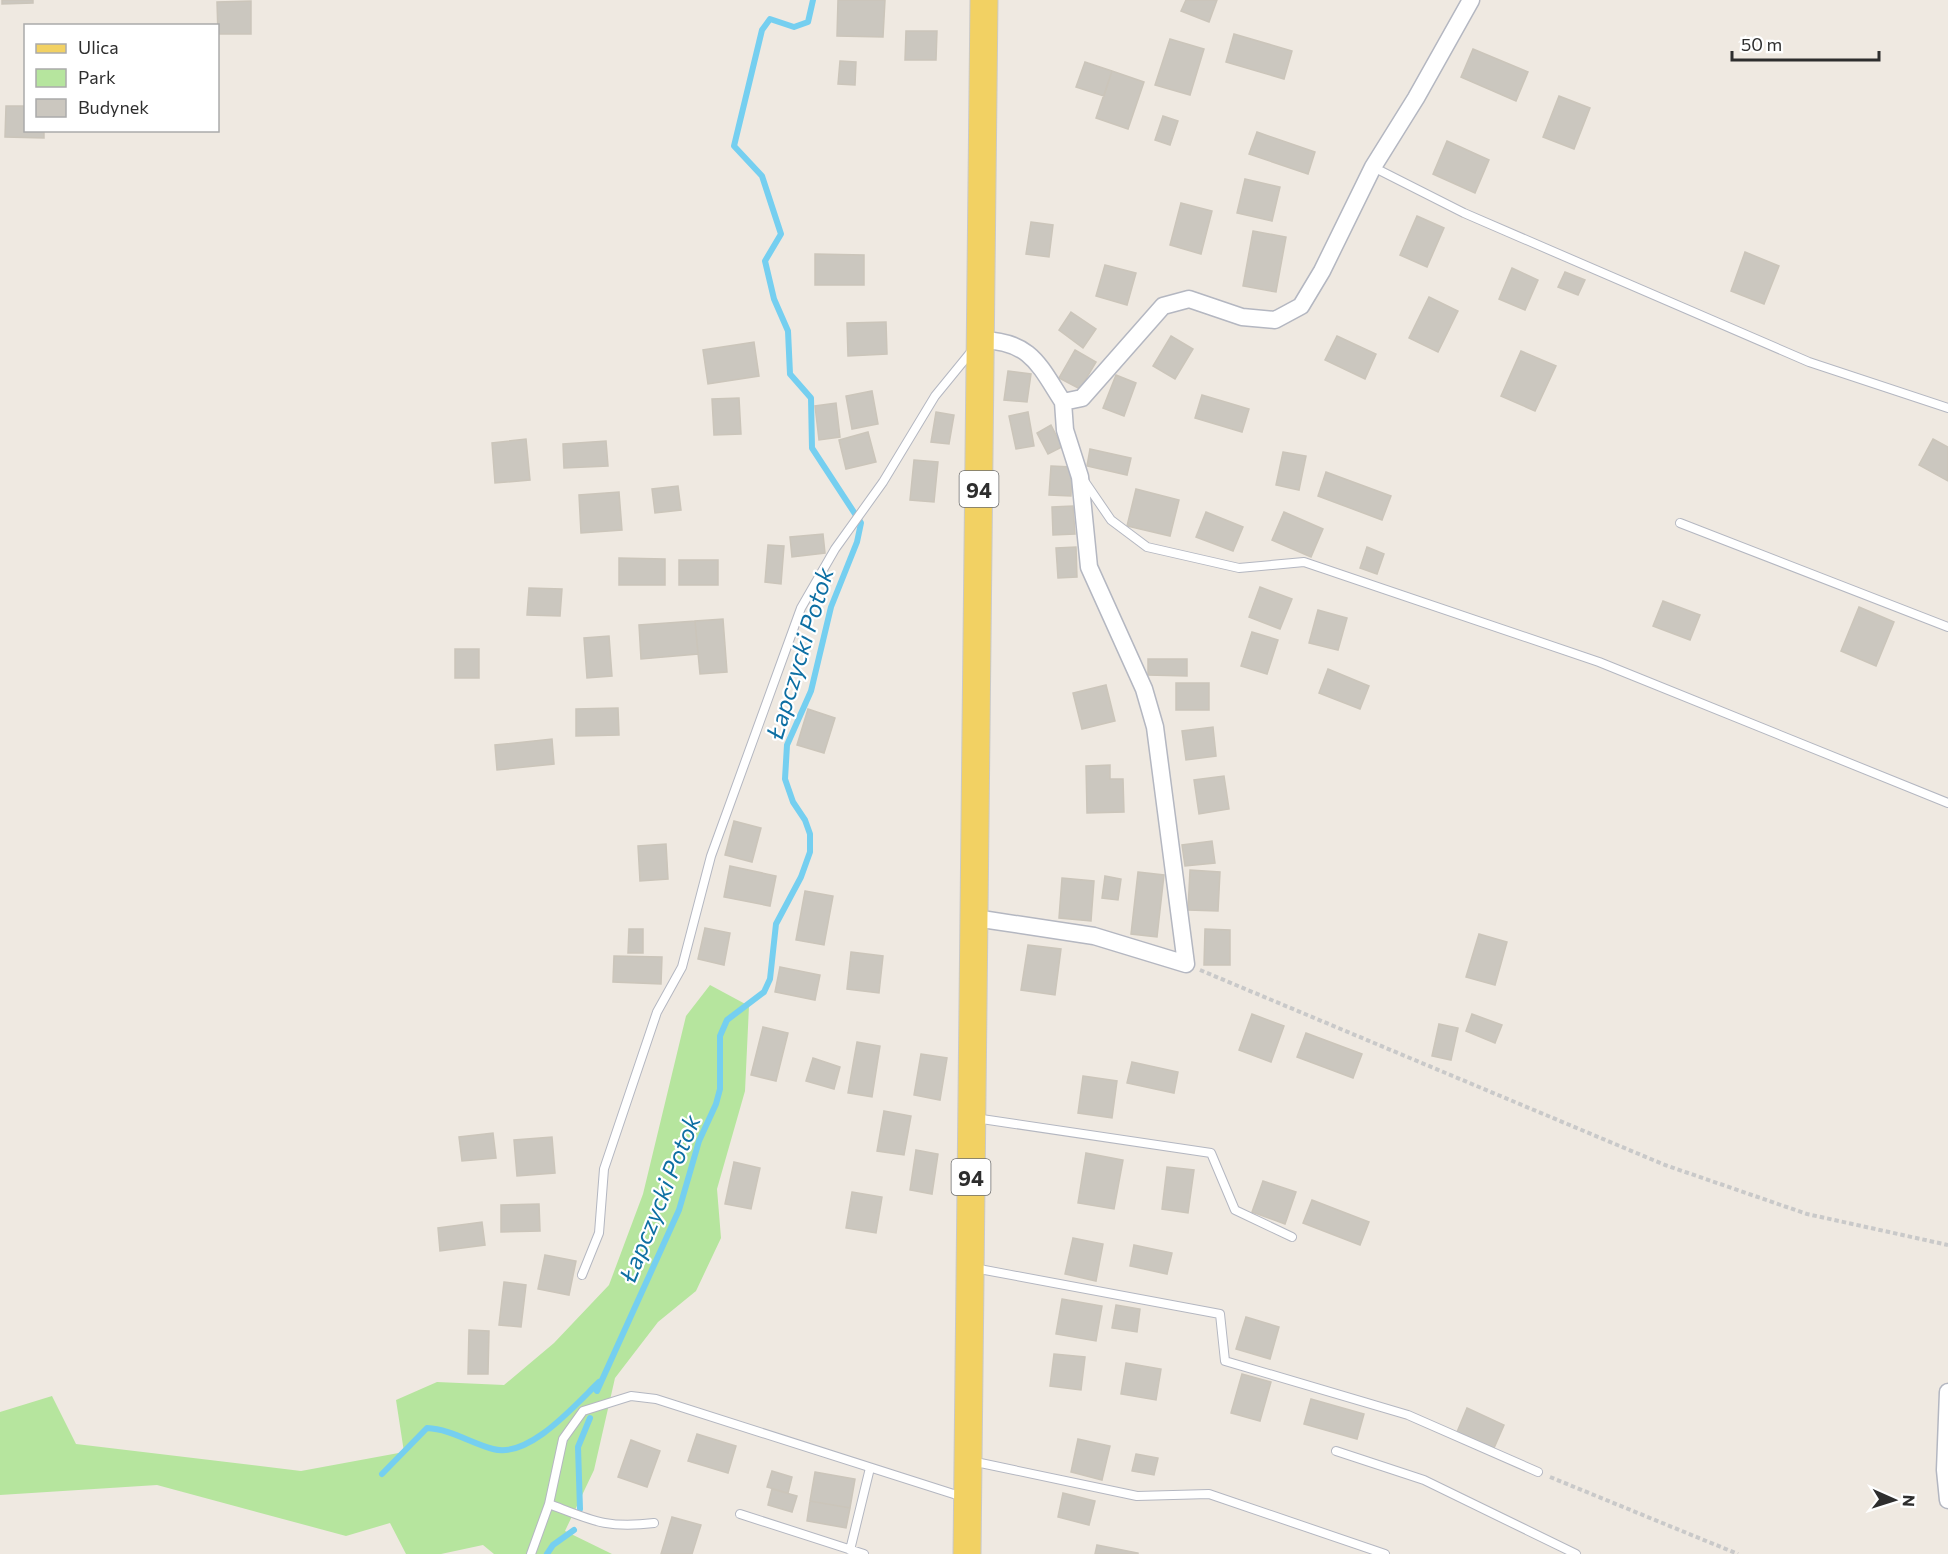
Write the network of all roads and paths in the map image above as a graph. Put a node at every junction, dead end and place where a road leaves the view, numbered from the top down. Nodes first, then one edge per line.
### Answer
1 (984, 0) edge
2 (1471, 0) edge
3 (1373, 167) junction
4 (981, 340) junction
5 (1063, 402) junction
6 (1948, 408) edge
7 (1080, 477) junction
8 (1680, 523) dead end
9 (1948, 627) edge
10 (1948, 803) edge
11 (975, 918) junction
12 (1186, 964) junction
13 (972, 1118) junction
14 (1292, 1237) dead end
15 (1948, 1245) edge
16 (970, 1268) junction
17 (582, 1275) dead end
18 (1948, 1392) edge
19 (1336, 1451) dead end
20 (968, 1460) junction
21 (870, 1468) junction
22 (1538, 1472) joint
23 (968, 1498) junction
24 (1948, 1500) edge
25 (549, 1504) junction
26 (740, 1514) dead end
27 (654, 1522) dead end
28 (850, 1550) junction
29 (531, 1554) edge
30 (864, 1554) edge
31 (967, 1554) edge
32 (1385, 1554) edge
33 (1576, 1554) edge
34 (1738, 1554) edge

1 - 4 main road, 94
2 - 3 street
3 - 5 street
3 - 6 lane
4 - 5 street
4 - 11 main road, 94
4 - 17 lane
5 - 7 street
7 - 10 lane
7 - 12 street
8 - 9 lane
11 - 12 street
11 - 13 main road, 94
12 - 15 path
13 - 14 lane
13 - 16 main road, 94
16 - 20 main road, 94
16 - 22 lane
18 - 24 street
19 - 33 lane
20 - 23 main road, 94
20 - 32 lane
21 - 23 lane
21 - 25 lane
21 - 28 lane
22 - 34 path
23 - 31 main road, 94
25 - 27 lane
25 - 29 lane
26 - 28 lane
28 - 30 lane

